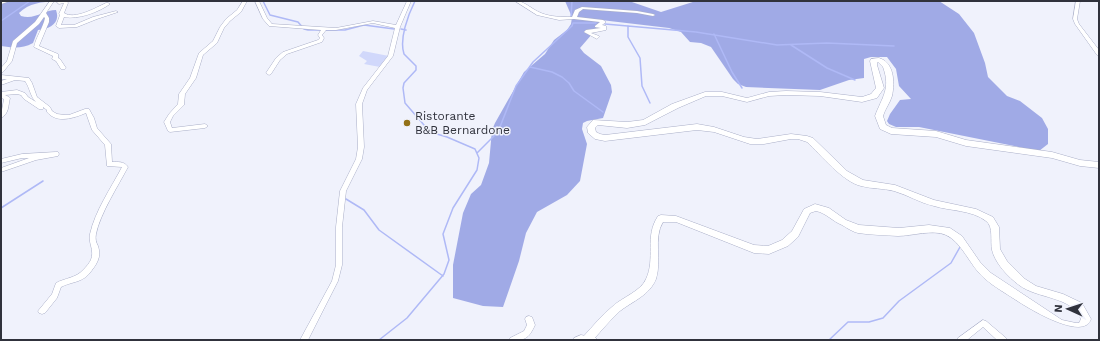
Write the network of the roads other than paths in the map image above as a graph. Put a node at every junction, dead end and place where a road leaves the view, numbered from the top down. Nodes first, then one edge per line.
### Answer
1 (8, 1) edge
2 (52, 1) edge
3 (58, 1) edge
4 (63, 1) edge
5 (245, 1) edge
6 (257, 1) edge
7 (409, 1) edge
8 (517, 1) edge
9 (1078, 1) edge
10 (1, 3) edge
11 (108, 4) dead end
12 (116, 12) dead end
13 (44, 14) junction
14 (653, 15) dead end
15 (62, 16) junction
16 (574, 18) junction
17 (398, 27) junction
18 (325, 28) junction
19 (597, 37) dead end
20 (1099, 54) edge
21 (64, 68) dead end
22 (1, 71) edge
23 (269, 73) dead end
24 (1, 77) edge
25 (19, 78) junction
26 (1, 83) edge
27 (3, 101) edge
28 (48, 108) junction
29 (1, 116) edge
30 (205, 126) dead end
31 (1, 161) edge
32 (1099, 165) edge
33 (1, 170) edge
34 (42, 311) dead end
35 (529, 319) dead end
36 (304, 340) edge
37 (513, 340) edge
38 (577, 340) edge
39 (589, 340) edge
40 (961, 340) edge
41 (1004, 340) edge

1 - 10 street
2 - 13 street
3 - 4 street
4 - 15 street
5 - 30 street
6 - 18 street
7 - 17 street
8 - 16 street
9 - 20 street
11 - 15 street
12 - 15 street
13 - 21 street
13 - 22 street
14 - 16 street
16 - 19 street
17 - 18 street
17 - 36 street
18 - 23 street
24 - 25 street
25 - 26 street
25 - 28 street
27 - 28 street
27 - 29 street
28 - 34 street
31 - 33 street
32 - 39 main road
35 - 37 street
38 - 39 street
40 - 41 street

